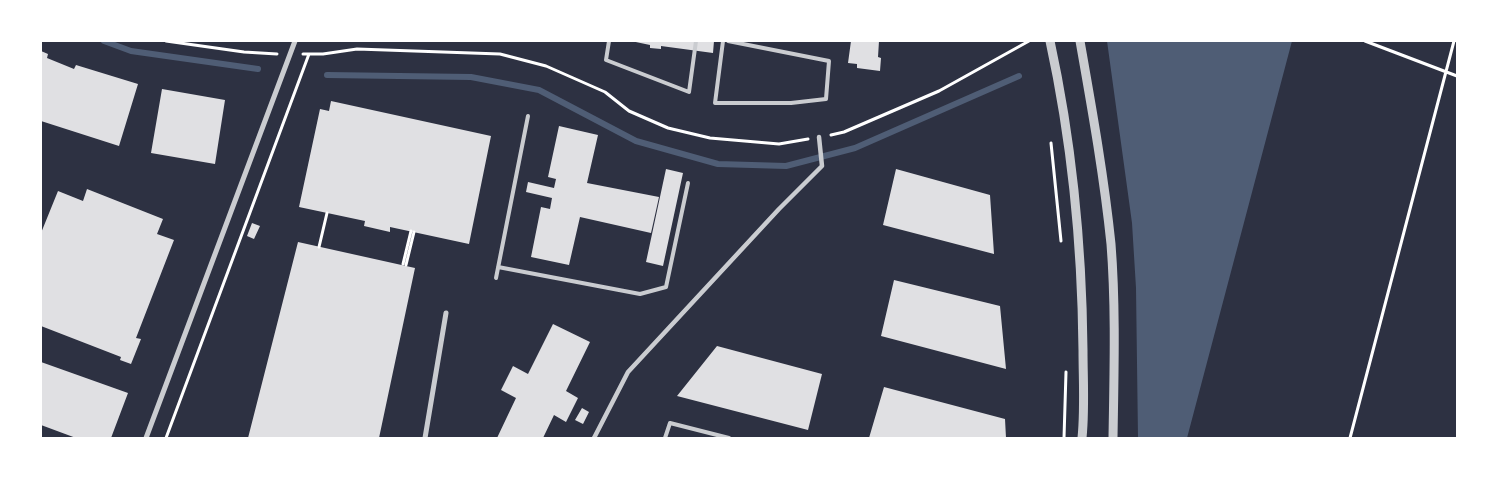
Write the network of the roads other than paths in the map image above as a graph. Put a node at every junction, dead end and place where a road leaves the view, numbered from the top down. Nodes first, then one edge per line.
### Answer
1 (295, 41) edge
2 (609, 41) edge
3 (696, 41) edge
4 (723, 41) edge
5 (728, 41) edge
6 (1050, 41) edge
7 (1080, 41) edge
8 (528, 116) dead end
9 (820, 137) road end
10 (688, 183) dead end
11 (498, 267) junction
12 (496, 278) dead end
13 (446, 313) dead end
14 (146, 438) edge
15 (425, 438) edge
16 (594, 438) edge
17 (665, 438) edge
18 (729, 438) edge
19 (1082, 438) edge
20 (1113, 438) edge

1 - 14 street
2 - 3 lane
4 - 5 lane
6 - 19 street
7 - 20 street
8 - 11 lane
9 - 16 street
10 - 11 lane
11 - 12 lane
13 - 15 street
17 - 18 lane

